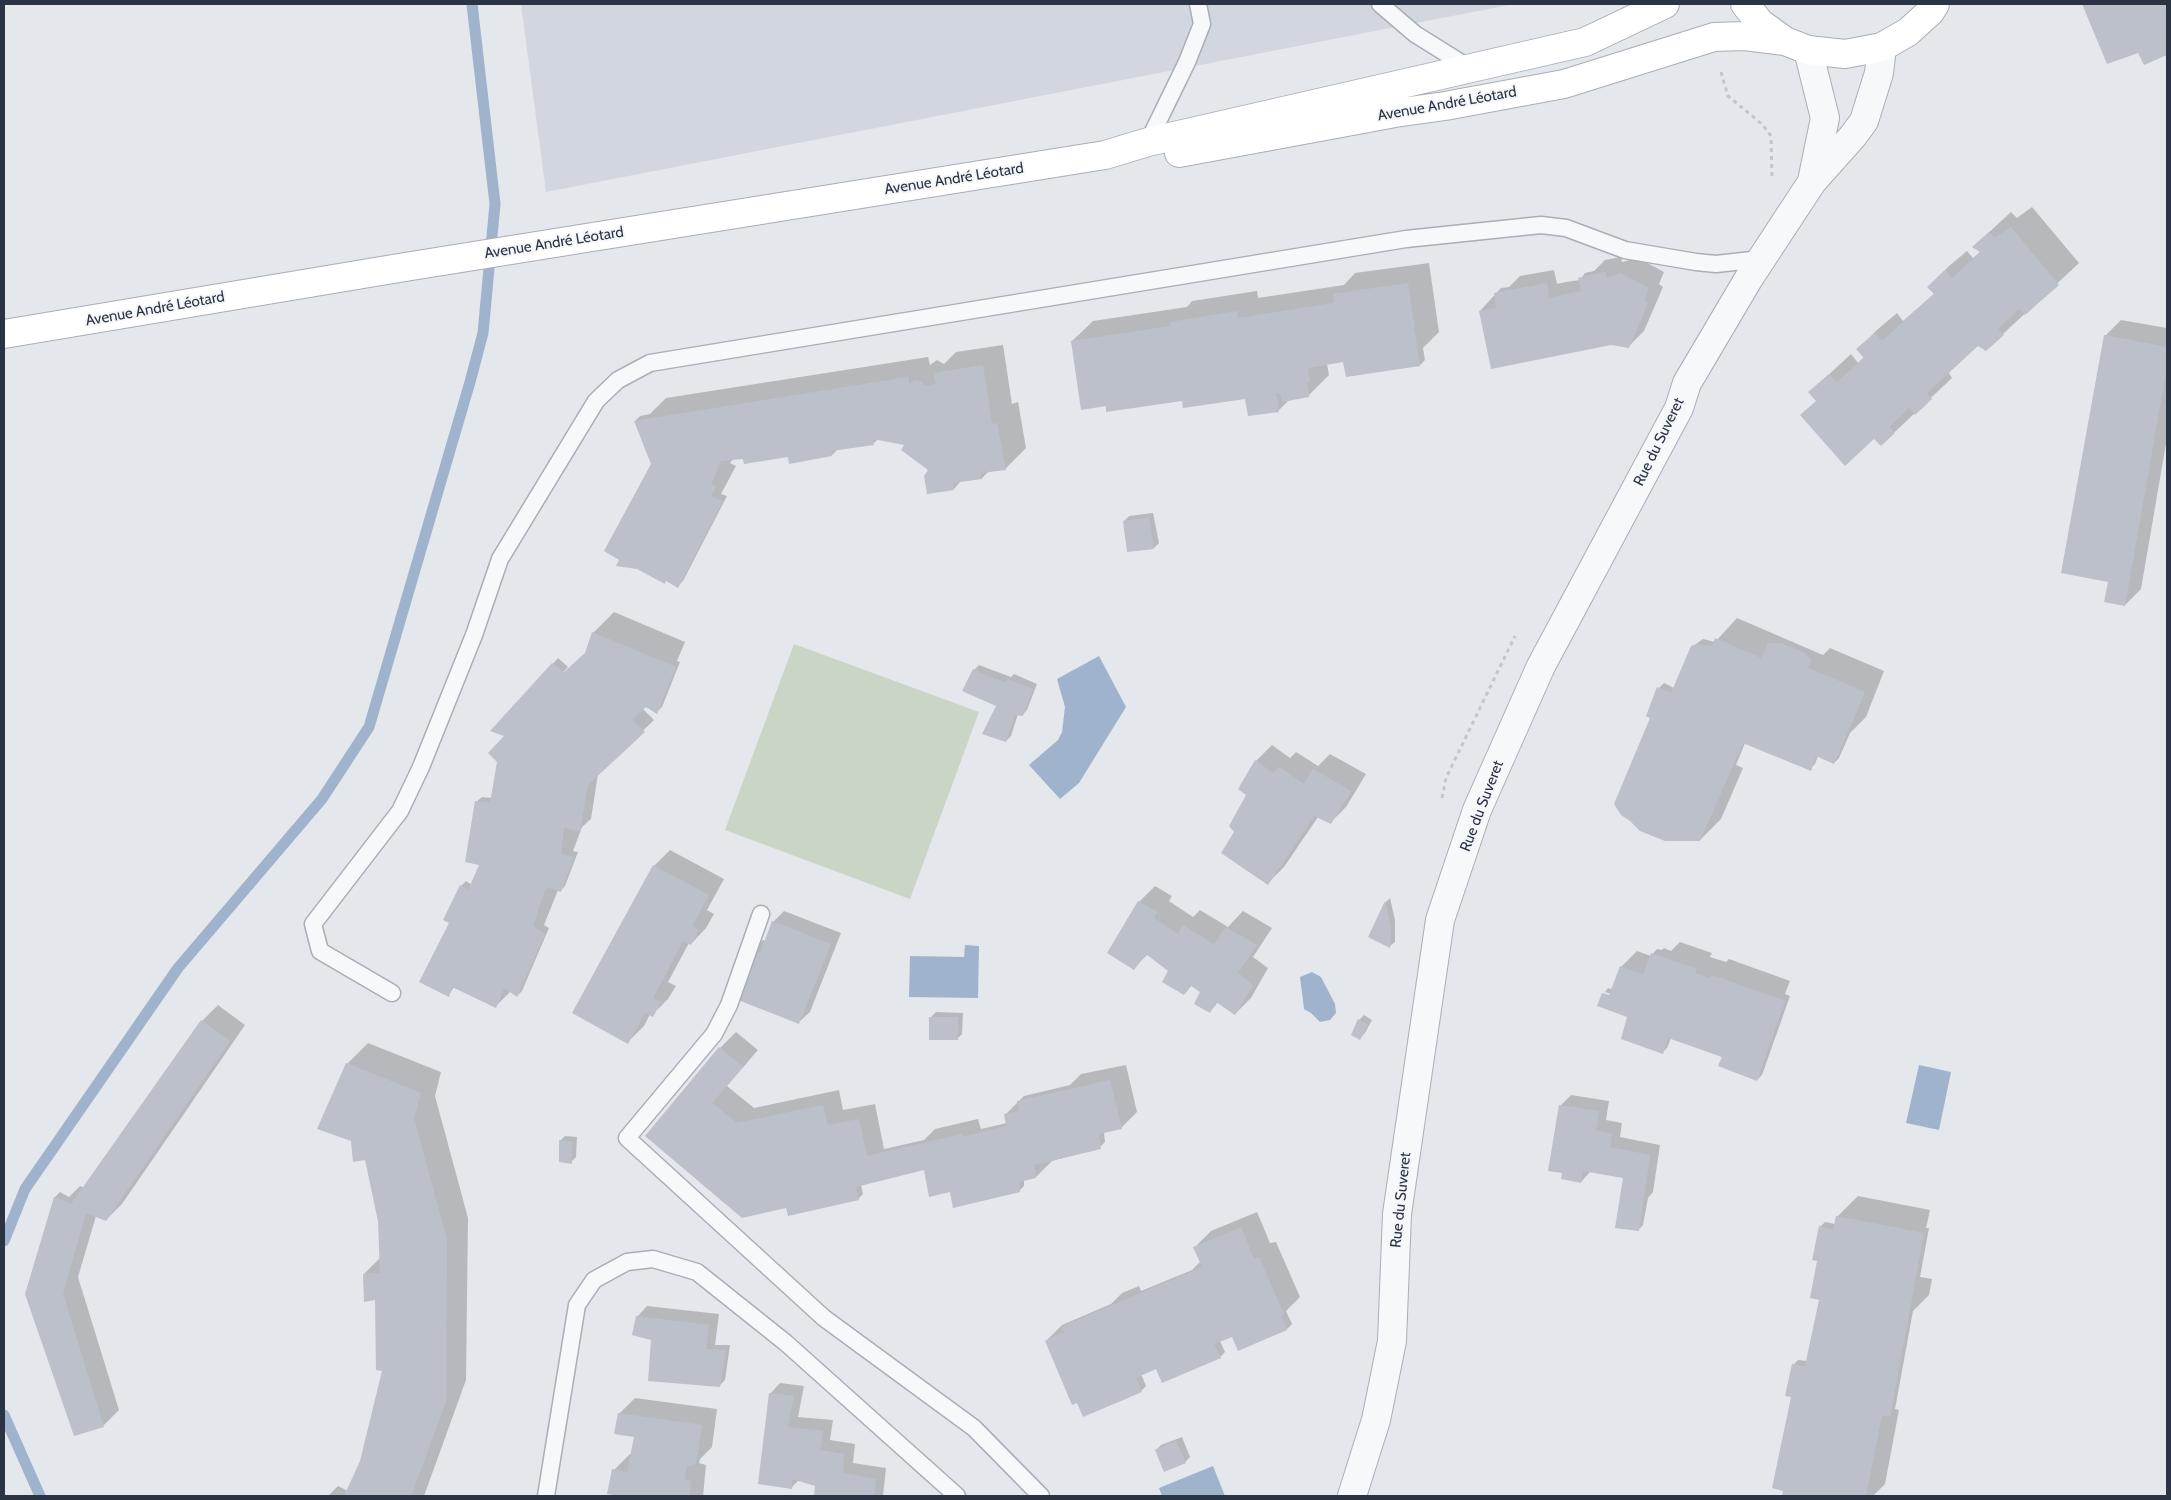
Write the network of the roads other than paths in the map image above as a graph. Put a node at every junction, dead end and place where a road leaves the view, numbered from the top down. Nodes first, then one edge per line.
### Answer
1 (1198, 4) edge
2 (1380, 4) edge
3 (1665, 4) edge
4 (1745, 4) edge
5 (1936, 4) edge
6 (1797, 45) junction
7 (1882, 47) junction
8 (1471, 69) junction
9 (1148, 142) junction
10 (1105, 155) junction
11 (1812, 182) junction
12 (1761, 260) junction
13 (4, 334) edge
14 (762, 914) dead end
15 (392, 993) dead end
16 (546, 1496) edge
17 (957, 1496) edge
18 (1041, 1496) edge
19 (1352, 1496) edge

1 - 9 lane
2 - 8 lane
3 - 8 main road, Avenue André Léotard
4 - 6 main road
5 - 7 main road, Avenue André Léotard
6 - 7 main road, Avenue André Léotard
6 - 10 main road, Avenue André Léotard
6 - 11 street, Rue du Suveret
7 - 11 street, Rue du Suveret
8 - 9 main road, Avenue André Léotard
9 - 10 main road, Avenue André Léotard
10 - 13 main road, Avenue André Léotard
11 - 12 street, Rue du Suveret
12 - 15 lane
12 - 19 street, Rue du Suveret
14 - 18 lane
16 - 17 lane

